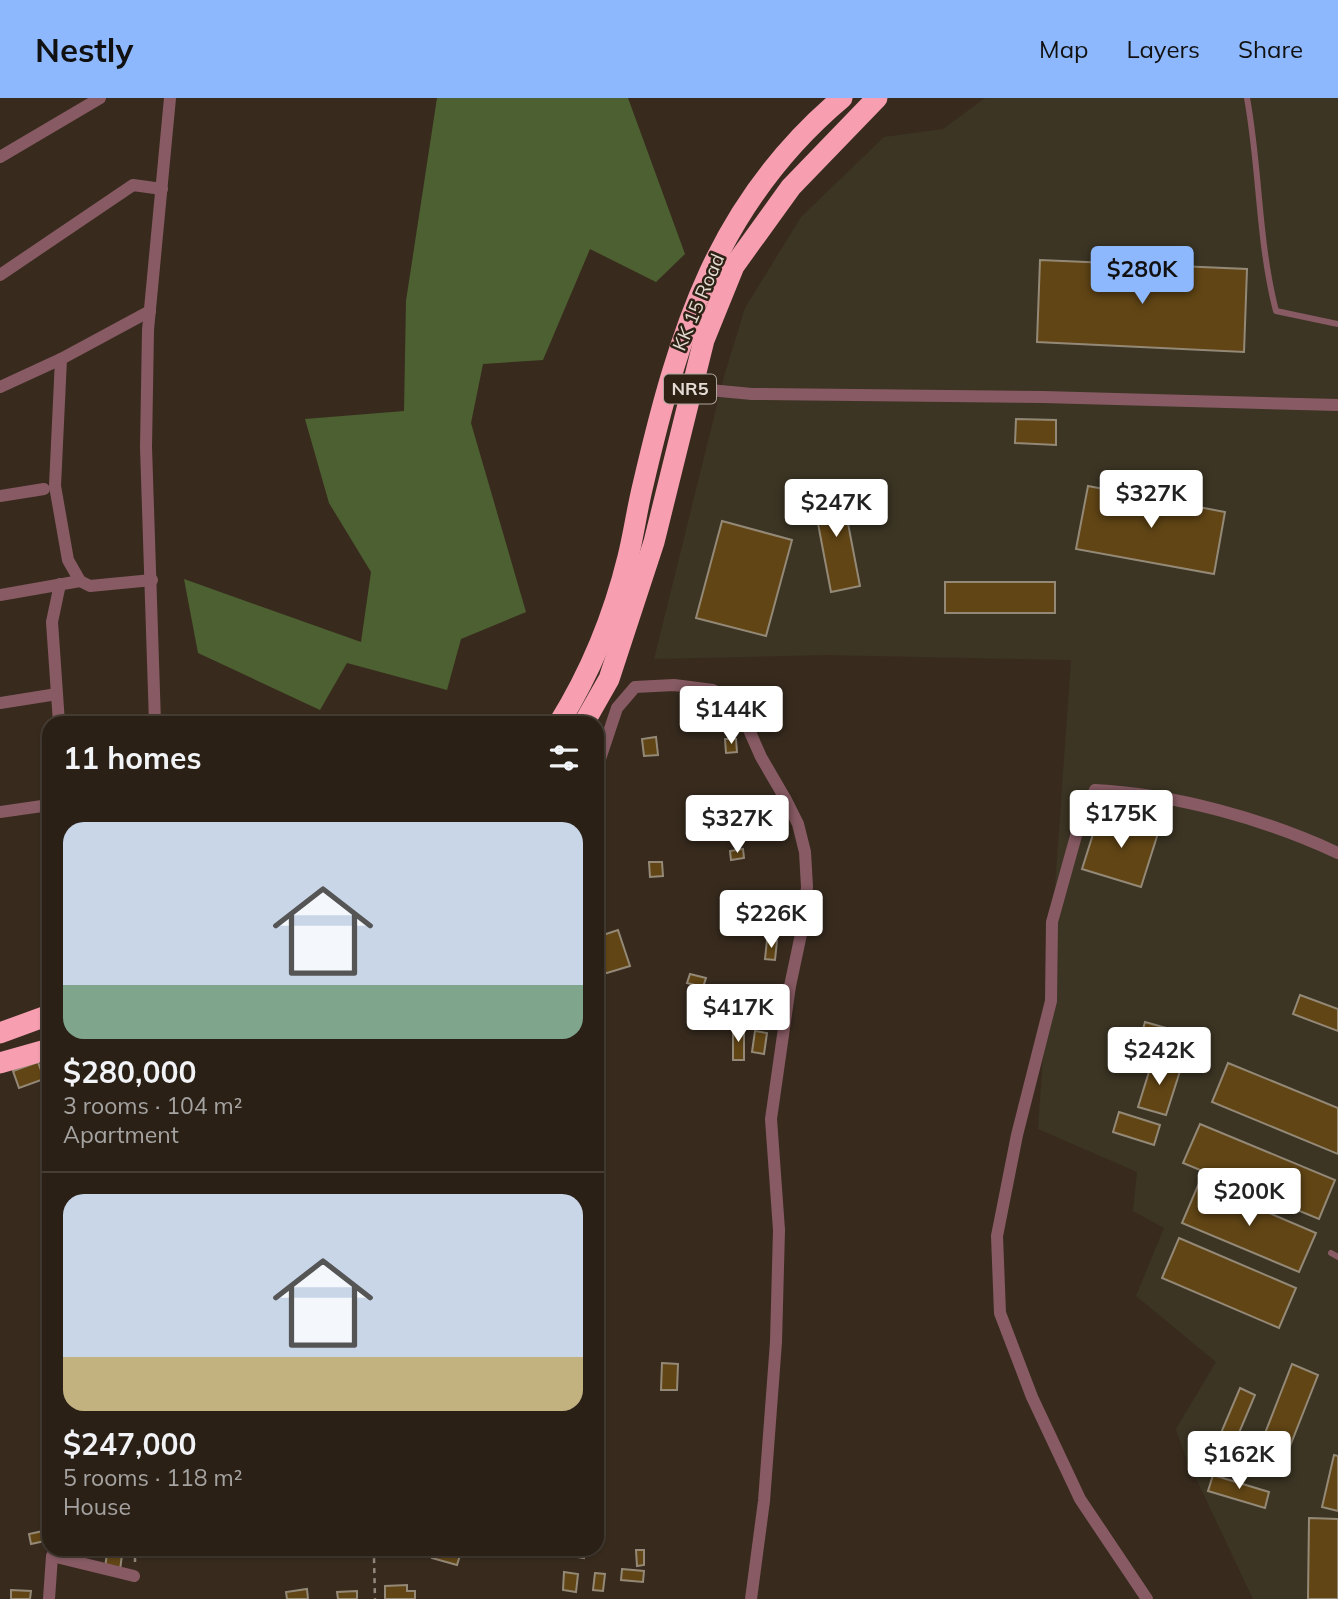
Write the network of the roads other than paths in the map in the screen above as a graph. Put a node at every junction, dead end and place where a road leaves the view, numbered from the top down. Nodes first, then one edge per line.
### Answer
1 (100, 98) edge
2 (170, 98) edge
3 (842, 98) edge
4 (877, 98) edge
5 (1247, 98) edge
6 (0, 157) edge
7 (162, 188) junction
8 (0, 275) edge
9 (150, 311) junction
10 (1338, 324) edge
11 (61, 359) junction
12 (667, 386) junction
13 (0, 387) edge
14 (690, 389) junction
15 (1338, 405) edge
16 (44, 489) dead end
17 (0, 496) edge
18 (80, 580) junction
19 (152, 580) junction
20 (60, 584) junction
21 (0, 595) edge
22 (57, 694) junction
23 (0, 703) edge
24 (59, 716) edge
25 (155, 716) edge
26 (564, 716) edge
27 (588, 716) edge
28 (604, 747) edge
29 (42, 806) edge
30 (0, 812) edge
31 (1338, 853) edge
32 (42, 1017) edge
33 (0, 1033) edge
34 (42, 1051) edge
35 (0, 1063) edge
36 (135, 1576) dead end
37 (48, 1599) edge
38 (751, 1599) edge
39 (1147, 1599) edge

1 - 6 street
2 - 7 street
3 - 12 highway, KK 15 Road / NR5
4 - 14 highway, KK 15 Road / NR5
5 - 10 lane
7 - 8 street
7 - 9 street
9 - 11 street
9 - 19 street
11 - 13 street
11 - 18 street
12 - 14 street
12 - 26 highway, KK 15 Road / NR5
14 - 15 street
14 - 27 highway, KK 15 Road / NR5
16 - 17 street
18 - 19 street
18 - 20 street
19 - 25 street
20 - 21 street
20 - 22 street
22 - 23 street
22 - 24 street
28 - 38 street
29 - 30 street
31 - 39 street
32 - 33 highway
34 - 35 highway
36 - 37 street

